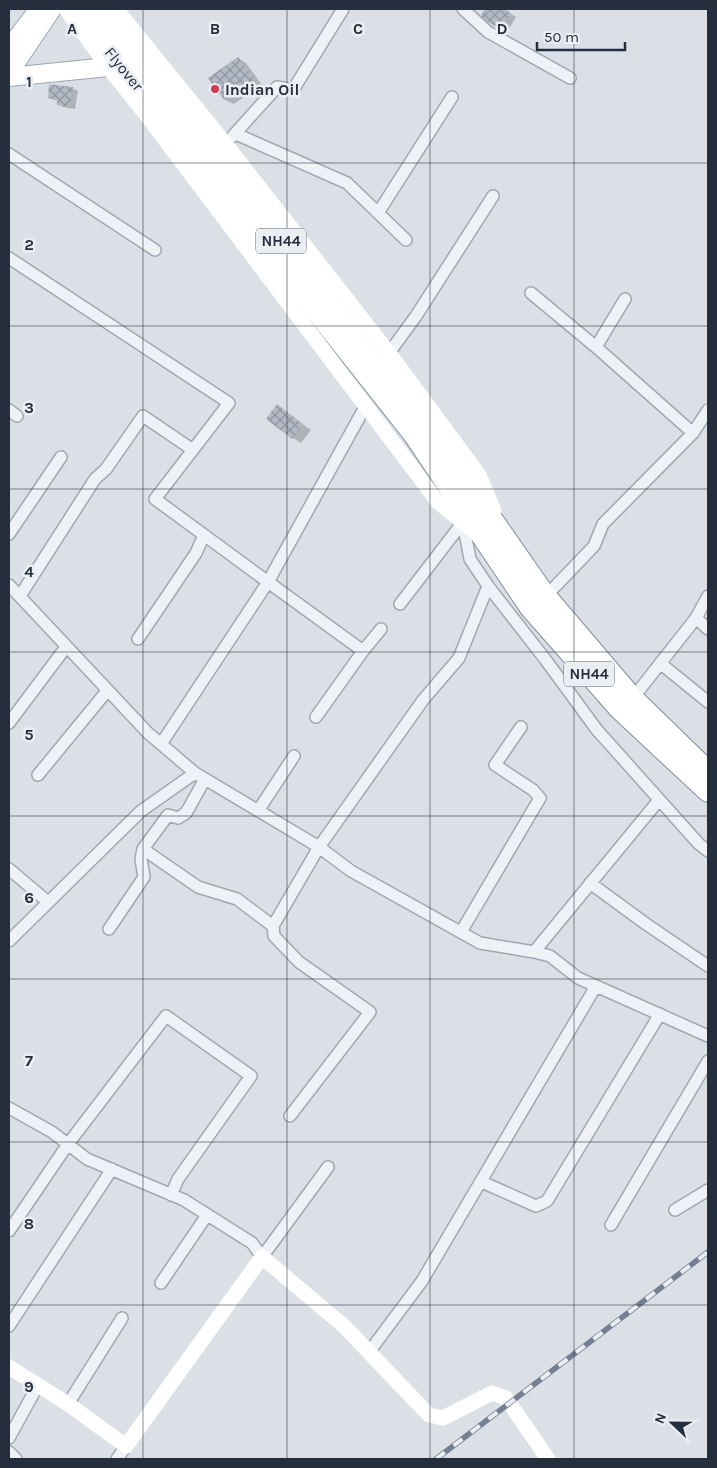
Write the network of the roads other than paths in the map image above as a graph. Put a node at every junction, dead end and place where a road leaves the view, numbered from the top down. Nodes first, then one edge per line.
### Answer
1 (39, 9) edge
2 (52, 9) edge
3 (66, 9) edge
4 (77, 9) edge
5 (100, 9) edge
6 (116, 9) edge
7 (343, 9) edge
8 (463, 9) edge
9 (9, 48) edge
10 (108, 67) junction
11 (9, 73) edge
12 (9, 77) edge
13 (570, 78) dead end
14 (452, 97) dead end
15 (230, 138) junction
16 (9, 154) edge
17 (493, 196) dead end
18 (378, 213) junction
19 (406, 240) dead end
20 (155, 250) dead end
21 (9, 258) edge
22 (531, 293) dead end
23 (625, 299) dead end
24 (596, 347) junction
25 (389, 353) junction
26 (366, 407) junction
27 (708, 410) edge
28 (693, 433) junction
29 (193, 450) junction
30 (61, 457) dead end
31 (454, 478) junction
32 (463, 522) junction
33 (9, 534) edge
34 (204, 535) junction
35 (495, 538) junction
36 (268, 582) junction
37 (9, 585) edge
38 (488, 586) junction
39 (20, 596) junction
40 (546, 596) junction
41 (708, 596) edge
42 (400, 604) dead end
43 (696, 618) junction
44 (381, 629) dead end
45 (708, 629) edge
46 (138, 639) dead end
47 (66, 647) junction
48 (363, 650) junction
49 (660, 663) junction
50 (107, 691) junction
51 (634, 698) junction
52 (708, 702) edge
53 (316, 717) dead end
54 (9, 723) edge
55 (522, 727) dead end
56 (161, 744) junction
57 (294, 756) dead end
58 (708, 771) edge
59 (38, 775) dead end
60 (200, 776) junction
61 (708, 792) edge
62 (659, 800) junction
63 (258, 810) junction
64 (319, 848) junction
65 (143, 849) junction
66 (708, 851) edge
67 (9, 870) edge
68 (590, 883) junction
69 (48, 902) junction
70 (273, 926) junction
71 (109, 929) dead end
72 (461, 932) junction
73 (9, 941) edge
74 (534, 952) junction
75 (708, 966) edge
76 (596, 986) junction
77 (660, 1014) junction
78 (708, 1036) edge
79 (708, 1061) edge
80 (9, 1108) edge
81 (290, 1116) dead end
82 (68, 1144) junction
83 (328, 1167) dead end
84 (112, 1169) junction
85 (482, 1182) junction
86 (708, 1190) edge
87 (171, 1195) junction
88 (675, 1210) dead end
89 (207, 1215) junction
90 (611, 1226) dead end
91 (9, 1231) edge
92 (262, 1257) junction
93 (161, 1283) dead end
94 (122, 1318) dead end
95 (9, 1326) edge
96 (368, 1352) junction
97 (9, 1367) edge
98 (38, 1385) junction
99 (68, 1404) junction
100 (9, 1438) edge
101 (126, 1446) junction
102 (9, 1452) edge
103 (16, 1459) edge
104 (117, 1459) edge
105 (548, 1459) edge

1 - 9 main road
2 - 11 main road
3 - 10 street
4 - 31 highway, Flyover / NH44
5 - 31 highway, NH44
6 - 15 street
7 - 15 street
8 - 13 street
10 - 12 main road
10 - 26 street
14 - 18 street
15 - 18 street
15 - 25 street
16 - 20 street
17 - 25 street
18 - 19 street
21 - 29 street
22 - 24 street
23 - 24 street
24 - 28 street
25 - 35 street
26 - 32 street
26 - 36 street
27 - 28 street
28 - 40 street
29 - 34 street
29 - 39 street
30 - 33 street
31 - 35 highway, NH44
32 - 35 street
32 - 38 street
32 - 42 street
34 - 36 street
34 - 46 street
35 - 40 highway, NH44
35 - 61 highway, NH44
36 - 48 street
36 - 56 street
37 - 39 street
38 - 62 street
38 - 64 street
39 - 47 street
40 - 51 highway, NH44
41 - 43 street
43 - 45 street
43 - 49 street
44 - 48 street
47 - 50 street
47 - 54 street
48 - 53 street
49 - 51 street
49 - 52 street
50 - 56 street
50 - 59 street
51 - 58 highway, NH44
55 - 72 street
56 - 60 street
57 - 63 street
60 - 63 street
60 - 65 street
60 - 69 street
62 - 66 street
62 - 68 street
63 - 64 street
64 - 70 street
64 - 72 street
65 - 70 street
65 - 71 street
67 - 69 street
68 - 74 street
68 - 75 street
69 - 73 street
70 - 81 street
72 - 74 street
74 - 76 street
76 - 77 street
76 - 85 street
77 - 78 street
77 - 85 street
79 - 90 street
80 - 82 street
82 - 84 street
82 - 87 street
82 - 91 street
83 - 92 street
84 - 87 street
84 - 95 street
85 - 96 street
86 - 88 street
87 - 89 street
89 - 92 street
89 - 93 street
92 - 96 street
92 - 101 street
94 - 99 street
96 - 105 street
97 - 98 street
98 - 99 street
98 - 100 street
99 - 101 street
101 - 104 street
102 - 103 street

